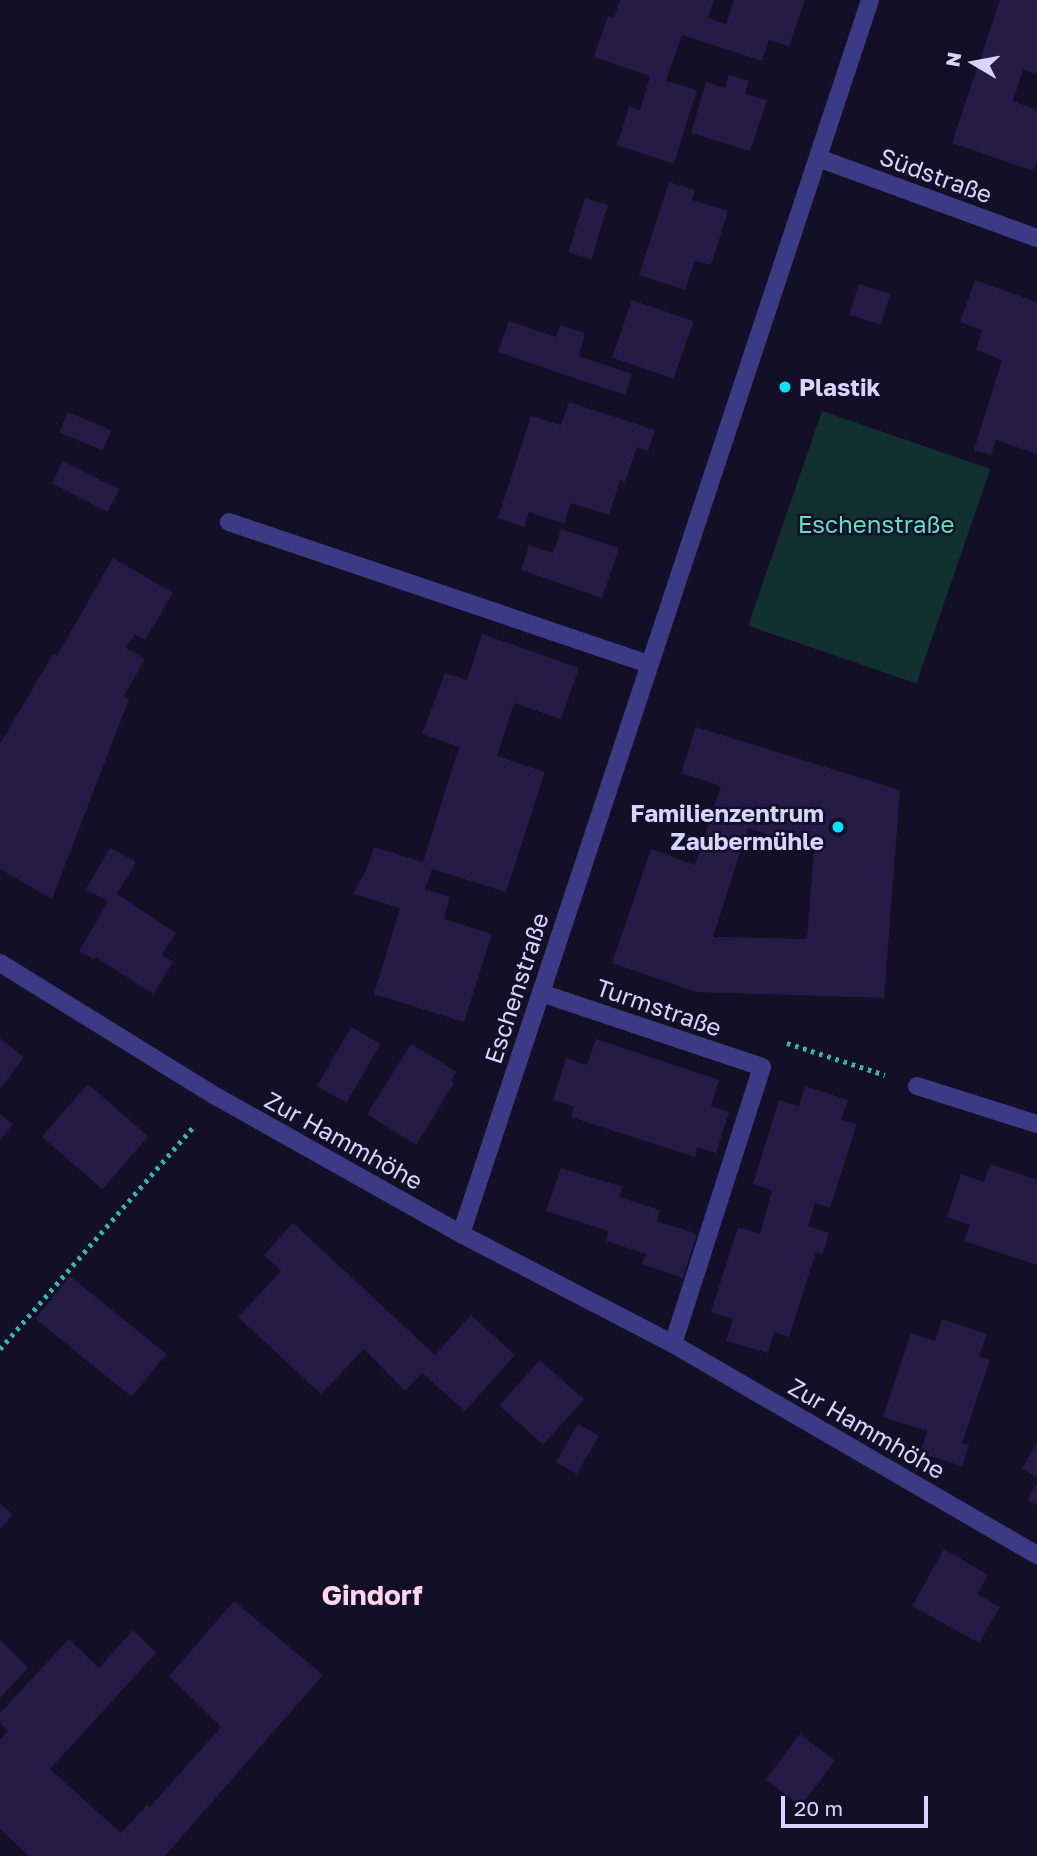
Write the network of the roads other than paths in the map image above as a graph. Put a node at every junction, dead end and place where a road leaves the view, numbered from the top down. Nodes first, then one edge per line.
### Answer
1 (870, 0) edge
2 (818, 158) junction
3 (1037, 238) edge
4 (229, 522) dead end
5 (648, 664) junction
6 (0, 963) edge
7 (541, 993) junction
8 (917, 1086) dead end
9 (1037, 1124) edge
10 (461, 1234) junction
11 (673, 1344) junction
12 (1037, 1555) edge

1 - 2 street, Eschenstraße
2 - 3 street, Südstraße
2 - 5 street, Eschenstraße
4 - 5 street
5 - 7 street, Eschenstraße
6 - 10 street, Zur Hammhöhe
7 - 10 street, Eschenstraße
7 - 11 street, Turmstraße
8 - 9 street
10 - 11 street, Zur Hammhöhe
11 - 12 street, Zur Hammhöhe

